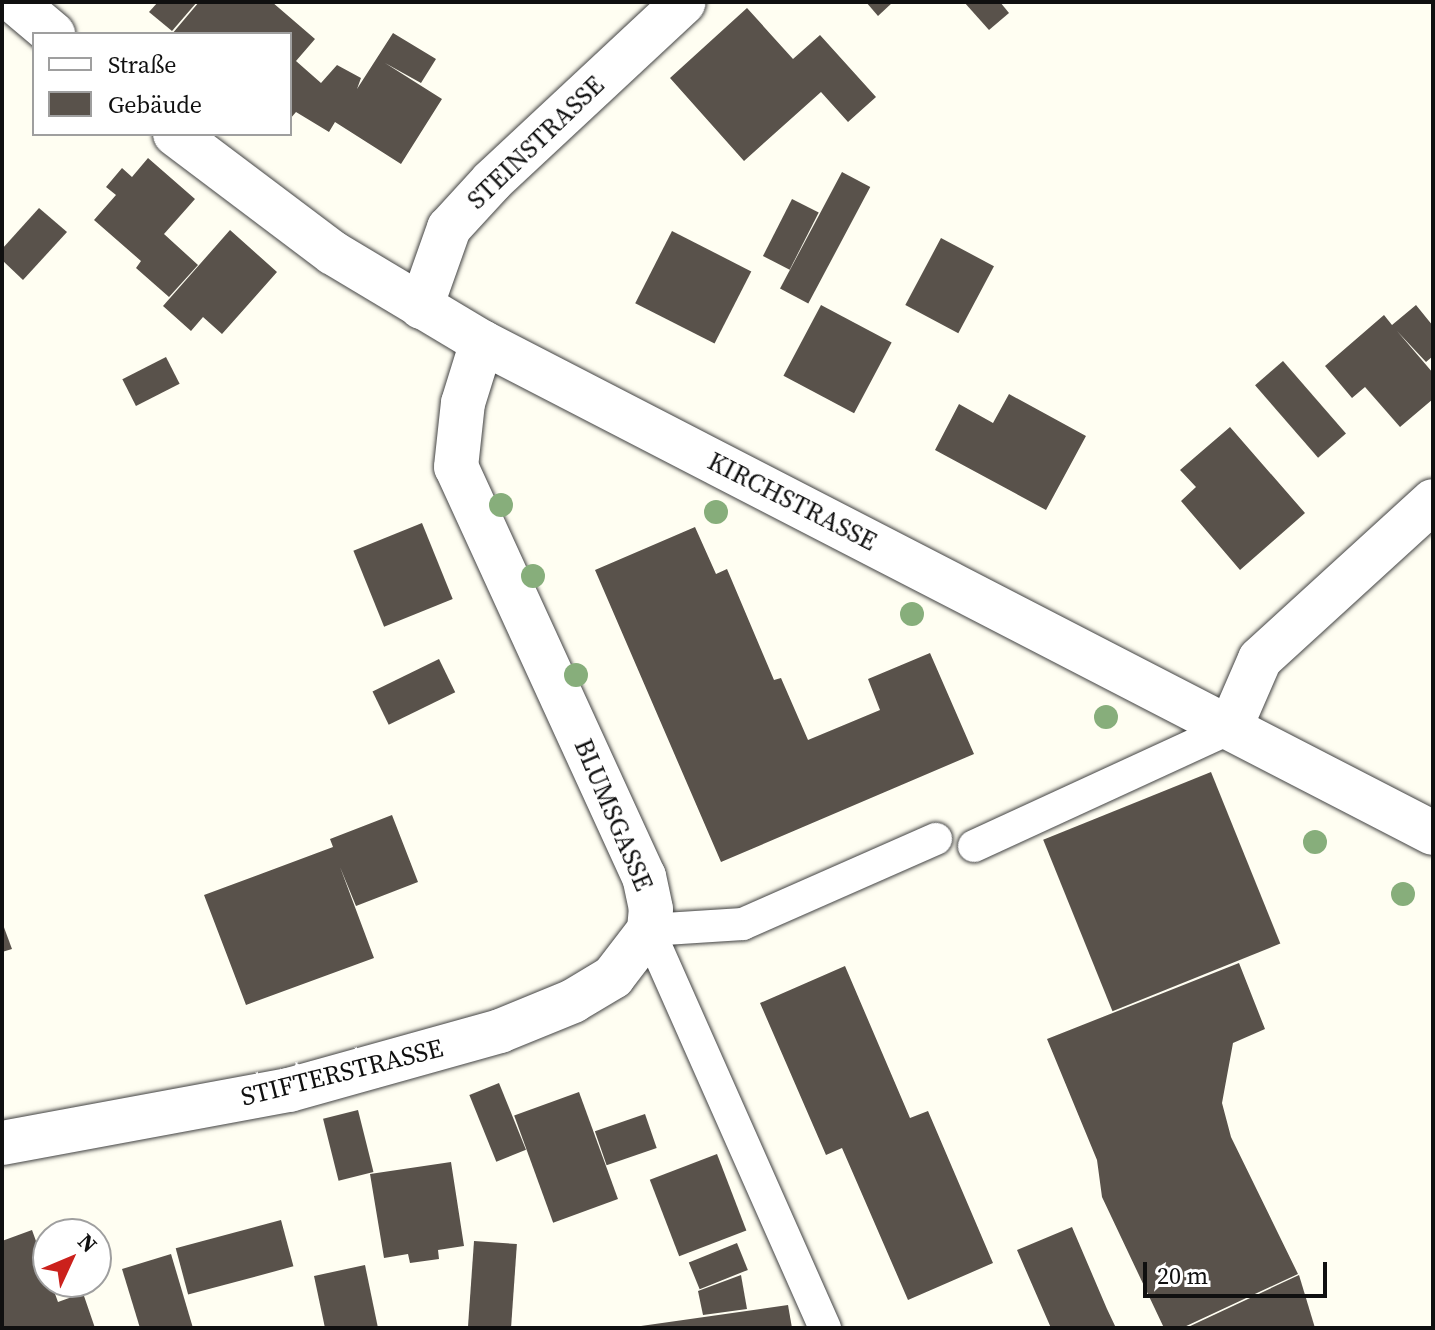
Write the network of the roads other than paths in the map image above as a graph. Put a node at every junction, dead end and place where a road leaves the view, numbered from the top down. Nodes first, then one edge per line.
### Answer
1 (15, 2) edge
2 (684, 2) edge
3 (51, 32) edge
4 (178, 136) edge
5 (421, 307) junction
6 (482, 342) junction
7 (1433, 501) edge
8 (1230, 728) junction
9 (1433, 833) edge
10 (936, 839) dead end
11 (974, 846) dead end
12 (649, 930) junction
13 (2, 1143) edge
14 (825, 1328) edge

1 - 3 street
2 - 5 street, STEINSTRASSE
4 - 5 street, KIRCHSTRASSE
5 - 6 street, KIRCHSTRASSE
6 - 8 street, KIRCHSTRASSE
6 - 12 street, BLUMSGASSE
7 - 8 street
8 - 9 street, KIRCHSTRASSE
8 - 11 lane
10 - 12 lane
12 - 13 street, STIFTERSTRASSE
12 - 14 lane, BLUMSGASSE

